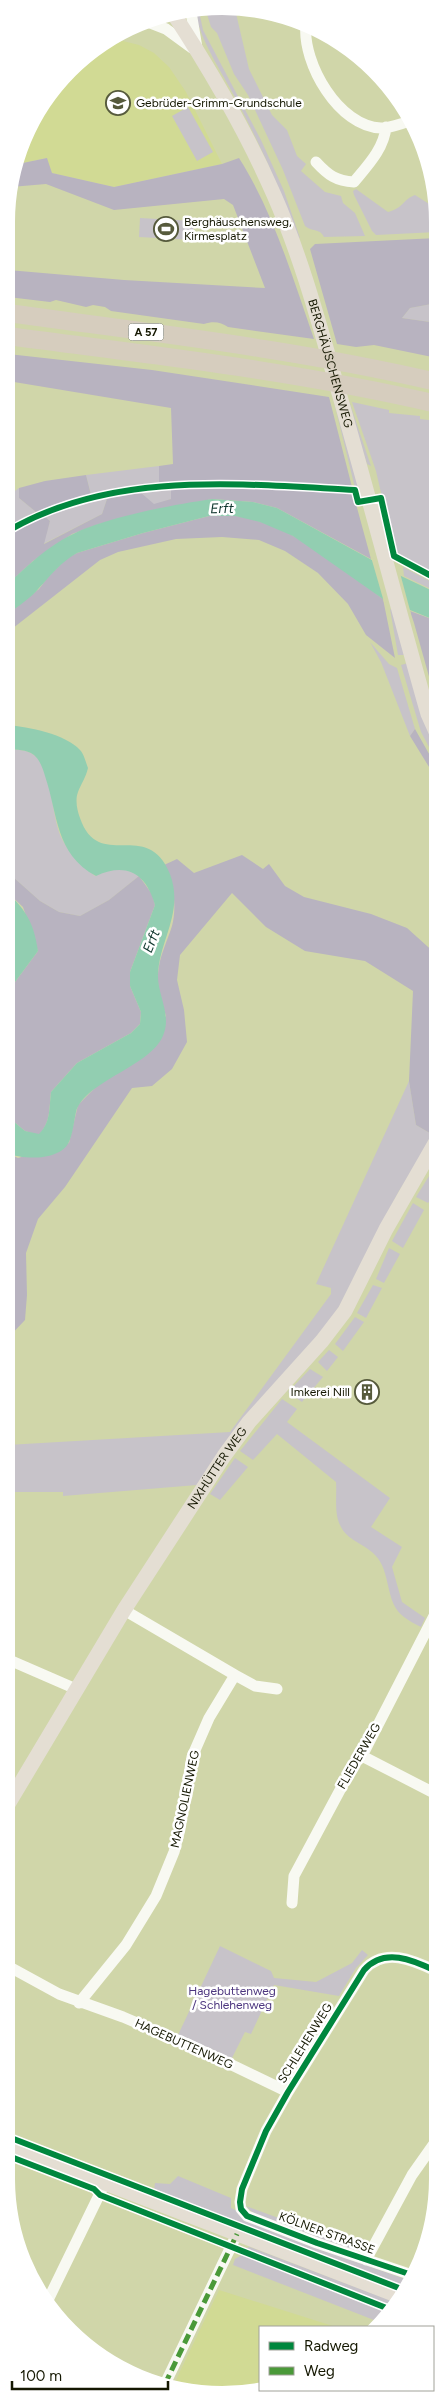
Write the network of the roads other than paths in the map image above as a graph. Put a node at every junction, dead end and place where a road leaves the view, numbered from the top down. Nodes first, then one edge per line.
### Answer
1 (192, 17) edge
2 (177, 20) edge
3 (157, 25) edge
4 (307, 33) edge
5 (198, 52) junction
6 (403, 123) edge
7 (386, 127) junction
8 (316, 162) dead end
9 (15, 314) edge
10 (15, 337) edge
11 (429, 380) edge
12 (429, 402) edge
13 (429, 716) edge
14 (429, 1154) edge
15 (124, 1610) junction
16 (429, 1626) edge
17 (15, 1662) edge
18 (235, 1675) junction
19 (76, 1689) junction
20 (276, 1689) dead end
21 (362, 1756) junction
22 (429, 1790) edge
23 (15, 1792) edge
24 (292, 1903) dead end
25 (429, 1968) edge
26 (15, 1970) edge
27 (79, 2003) junction
28 (288, 2092) junction
29 (15, 2148) edge
30 (429, 2151) edge
31 (105, 2183) junction
32 (240, 2202) joint
33 (237, 2234) junction
34 (366, 2260) junction
35 (407, 2273) edge
36 (394, 2294) edge
37 (51, 2295) edge
38 (167, 2379) edge

1 - 5 street
2 - 5 main road, BERGHÄUSCHENSWEG
3 - 5 street
4 - 7 street
5 - 13 main road, BERGHÄUSCHENSWEG
6 - 7 street
7 - 8 street
9 - 11 highway, A 57
10 - 12 highway, A 57
14 - 15 main road, NIXHÜTTER WEG
15 - 18 street
15 - 19 main road, NIXHÜTTER WEG
16 - 21 street, FLIEDERWEG
17 - 19 street
18 - 20 street
18 - 27 street, MAGNOLIENWEG
19 - 23 main road, NIXHÜTTER WEG
21 - 22 street
21 - 24 street, FLIEDERWEG
25 - 28 street, SCHLEHENWEG
26 - 27 street
27 - 28 street, HAGEBUTTENWEG
28 - 32 street, SCHLEHENWEG
29 - 31 main road
30 - 34 street
31 - 33 main road
31 - 37 street
32 - 34 street, KÖLNER STRASSE
33 - 36 main road
33 - 38 street
34 - 35 street, KÖLNER STRASSE

